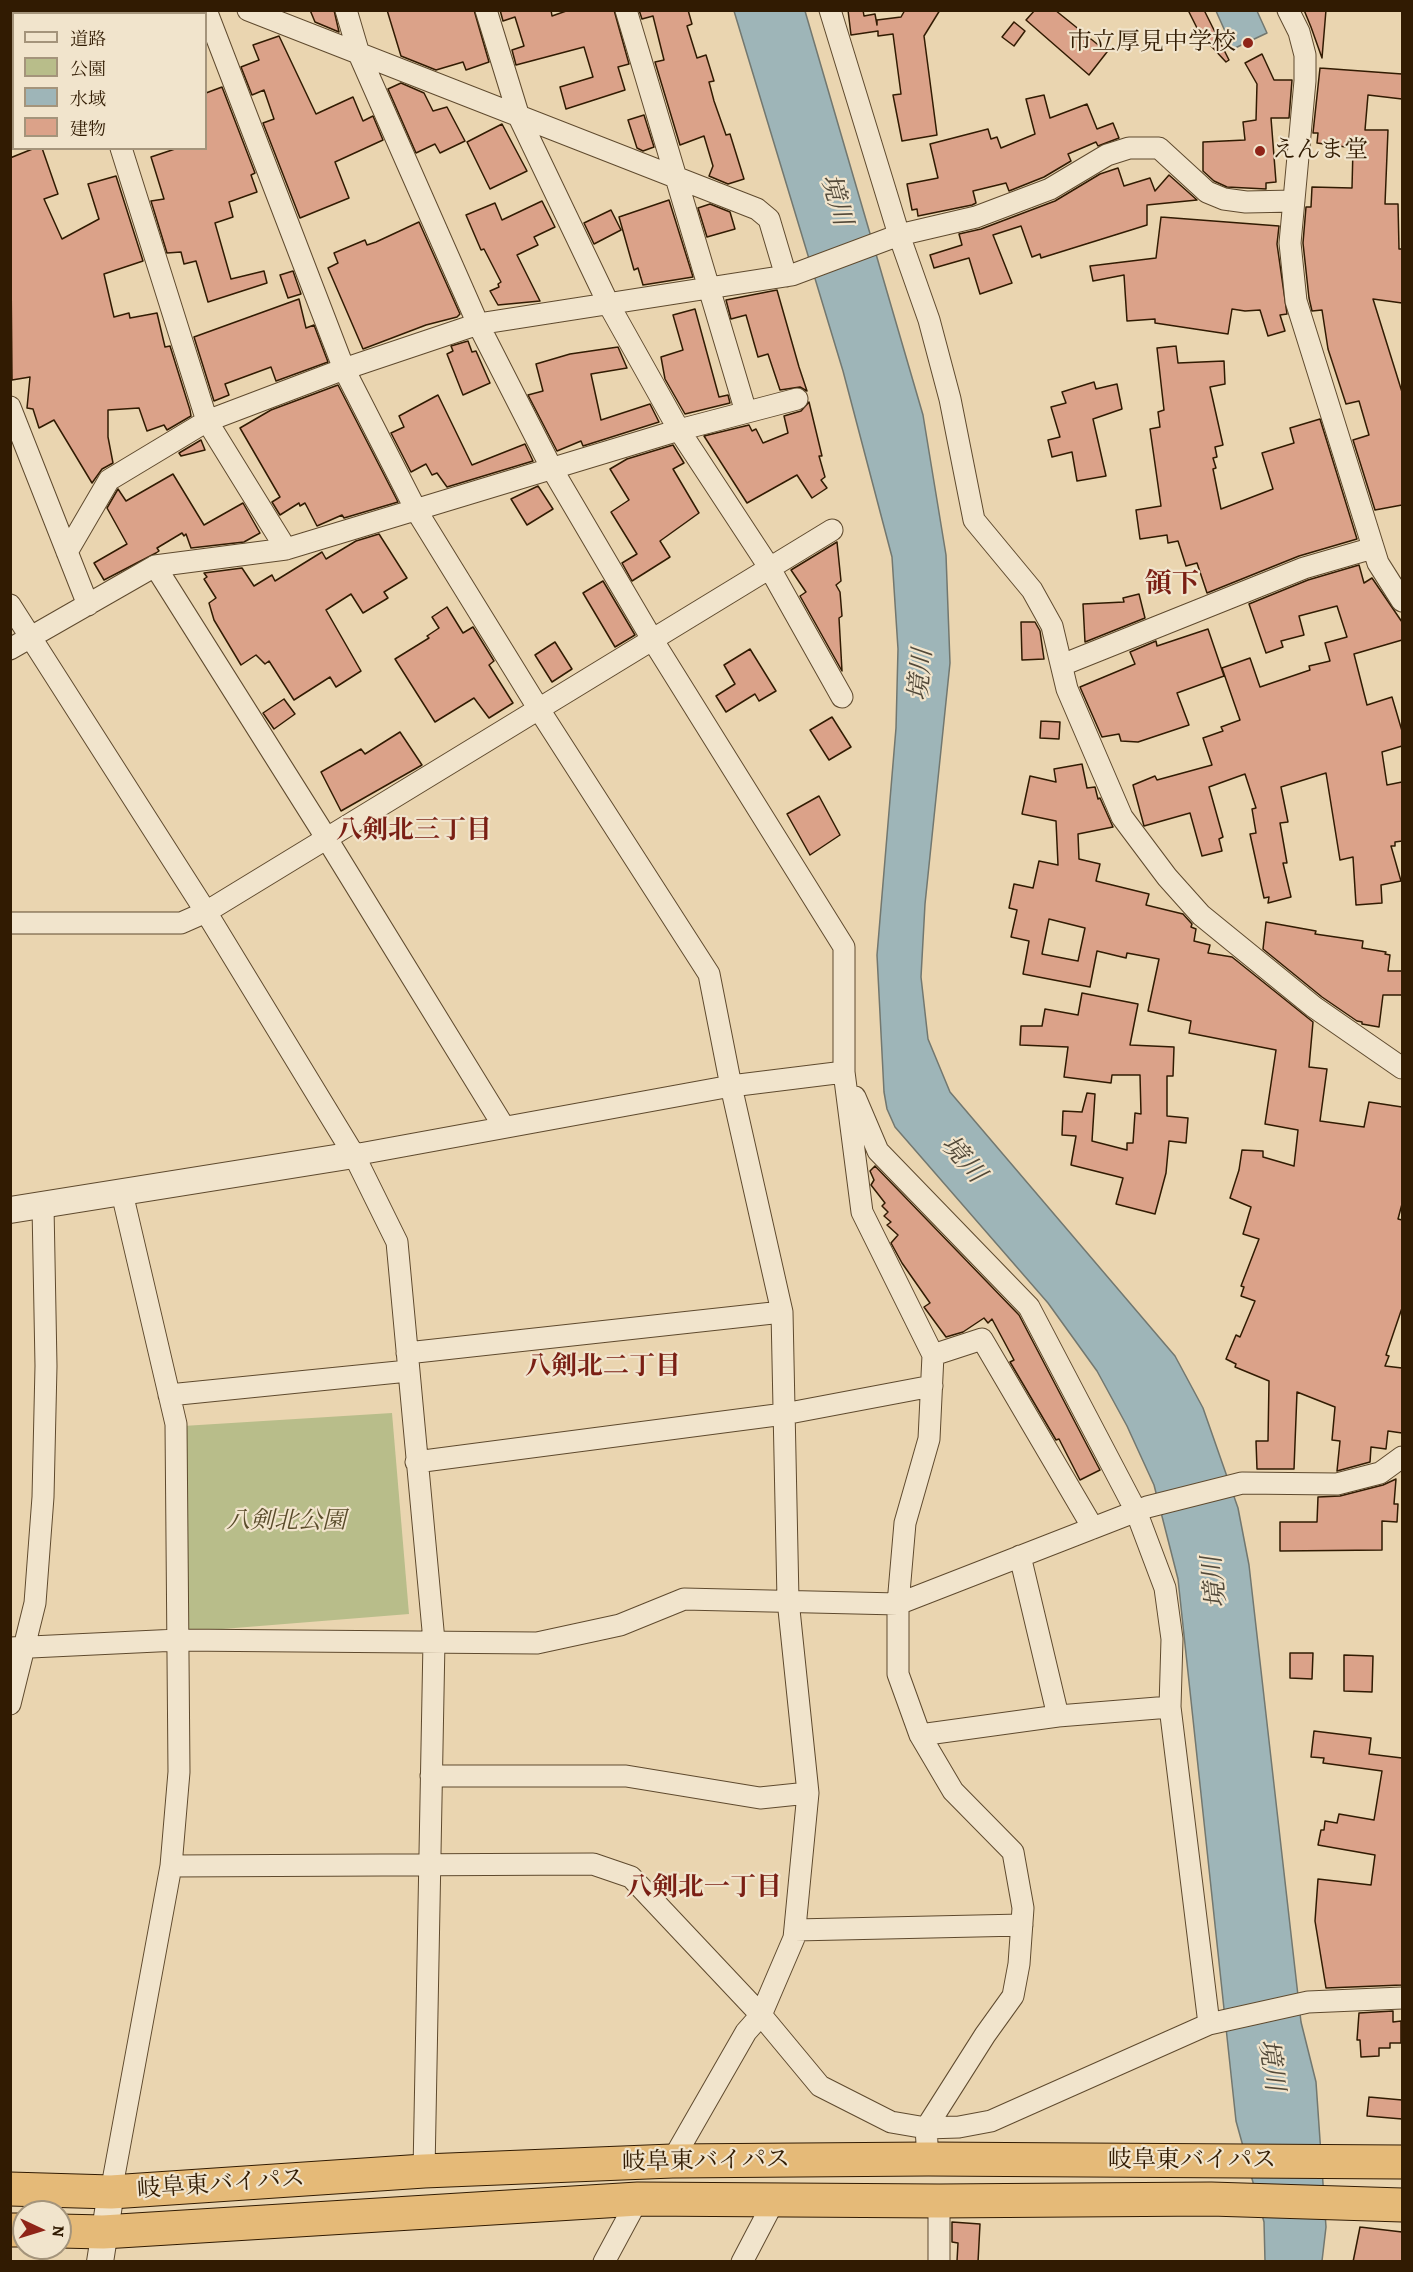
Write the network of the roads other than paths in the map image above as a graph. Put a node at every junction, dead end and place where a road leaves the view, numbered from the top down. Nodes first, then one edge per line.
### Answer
1 (248, 10) edge
2 (346, 10) edge
3 (486, 10) edge
4 (626, 10) edge
5 (830, 10) edge
6 (1288, 10) edge
7 (207, 13) edge
8 (359, 54) junction
9 (519, 117) junction
10 (122, 150) edge
11 (677, 178) junction
12 (1294, 201) junction
13 (893, 237) junction
14 (789, 275) junction
15 (707, 289) junction
16 (609, 305) junction
17 (478, 324) junction
18 (344, 369) junction
19 (797, 399) dead end
20 (10, 407) edge
21 (746, 412) junction
22 (207, 421) junction
23 (679, 430) junction
24 (552, 469) junction
25 (416, 510) junction
26 (832, 530) dead end
27 (1373, 548) junction
28 (285, 549) junction
29 (67, 552) junction
30 (155, 566) junction
31 (769, 567) junction
32 (1402, 601) edge
33 (10, 605) edge
34 (88, 605) junction
35 (31, 637) junction
36 (652, 639) junction
37 (10, 649) edge
38 (1062, 665) junction
39 (842, 697) dead end
40 (540, 711) junction
41 (327, 839) junction
42 (206, 912) junction
43 (10, 923) edge
44 (1402, 1068) edge
45 (844, 1072) junction
46 (731, 1086) junction
47 (504, 1127) junction
48 (354, 1155) junction
49 (122, 1193) junction
50 (44, 1206) junction
51 (10, 1210) edge
52 (782, 1312) junction
53 (933, 1355) junction
54 (407, 1362) junction
55 (932, 1386) junction
56 (169, 1395) junction
57 (784, 1414) junction
58 (1402, 1457) edge
59 (416, 1462) junction
60 (1142, 1509) junction
61 (1093, 1528) junction
62 (1020, 1556) junction
63 (788, 1600) junction
64 (898, 1604) junction
65 (178, 1640) junction
66 (434, 1641) junction
67 (18, 1647) edge
68 (10, 1704) edge
69 (1170, 1707) junction
70 (1058, 1716) junction
71 (920, 1735) junction
72 (431, 1776) junction
73 (808, 1793) junction
74 (171, 1866) junction
75 (429, 1866) junction
76 (1022, 1925) junction
77 (795, 1930) junction
78 (1402, 1998) edge
79 (761, 2015) junction
80 (1211, 2024) junction
81 (927, 2143) junction
82 (672, 2161) junction
83 (1402, 2162) edge
84 (424, 2171) junction
85 (10, 2190) edge
86 (111, 2192) junction
87 (638, 2199) junction
88 (775, 2199) junction
89 (939, 2201) junction
90 (1402, 2205) edge
91 (72, 2236) edge
92 (101, 2247) edge
93 (604, 2262) edge
94 (742, 2262) edge
95 (939, 2262) edge

1 - 8 street
2 - 8 street
3 - 9 street
4 - 11 street
5 - 13 street
6 - 12 street
7 - 18 street
8 - 9 street
8 - 17 street
9 - 11 street
9 - 16 street
10 - 22 street
11 - 14 street
11 - 15 street
12 - 13 street
12 - 27 street
13 - 14 street
13 - 38 street
14 - 15 street
15 - 16 street
15 - 21 street
16 - 17 street
16 - 23 street
17 - 18 street
17 - 24 street
18 - 22 street
18 - 25 street
19 - 21 street
20 - 29 street
21 - 23 street
22 - 28 street
22 - 29 street
23 - 24 street
23 - 31 street
24 - 25 street
24 - 36 street
25 - 28 street
25 - 40 street
26 - 31 street
27 - 32 street
27 - 38 street
28 - 30 street
29 - 34 street
30 - 34 street
30 - 41 street
31 - 36 street
31 - 39 street
33 - 35 street
34 - 35 street
35 - 37 street
35 - 42 street
36 - 40 street
36 - 45 street
38 - 44 street
40 - 41 street
40 - 46 street
41 - 42 street
41 - 47 street
42 - 43 street
42 - 48 street
45 - 46 street
45 - 53 street
45 - 60 street
46 - 47 street
46 - 52 street
47 - 48 street
48 - 49 street
48 - 54 street
49 - 50 street
49 - 56 street
50 - 51 street
50 - 67 street
52 - 54 street
52 - 57 street
53 - 55 street
53 - 61 street
54 - 56 street
54 - 59 street
55 - 57 street
55 - 64 street
56 - 65 street
57 - 59 street
57 - 63 street
58 - 60 street
59 - 66 street
60 - 61 street
60 - 69 street
61 - 62 street
62 - 64 street
62 - 70 street
63 - 64 street
63 - 66 street
63 - 73 street
64 - 71 street
65 - 66 street
65 - 67 street
65 - 74 street
66 - 72 street
67 - 68 street
69 - 70 street
69 - 80 street
70 - 71 street
71 - 76 street
72 - 73 street
72 - 75 street
73 - 77 street
74 - 75 street
74 - 86 street
75 - 79 street
75 - 84 street
76 - 77 street
76 - 81 street
77 - 79 street
78 - 80 street
79 - 81 street
79 - 82 street
80 - 81 street
81 - 82 highway, 岐阜東バイパス
81 - 83 highway, 岐阜東バイパス
82 - 84 highway, 岐阜東バイパス
84 - 86 highway, 岐阜東バイパス
85 - 86 highway, 岐阜東バイパス
86 - 92 street
87 - 88 highway, 岐阜東バイパス
87 - 92 highway, 岐阜東バイパス
87 - 93 street
88 - 89 highway, 岐阜東バイパス
88 - 94 street
89 - 90 highway, 岐阜東バイパス
89 - 95 street
91 - 92 highway, 岐阜東バイパス

